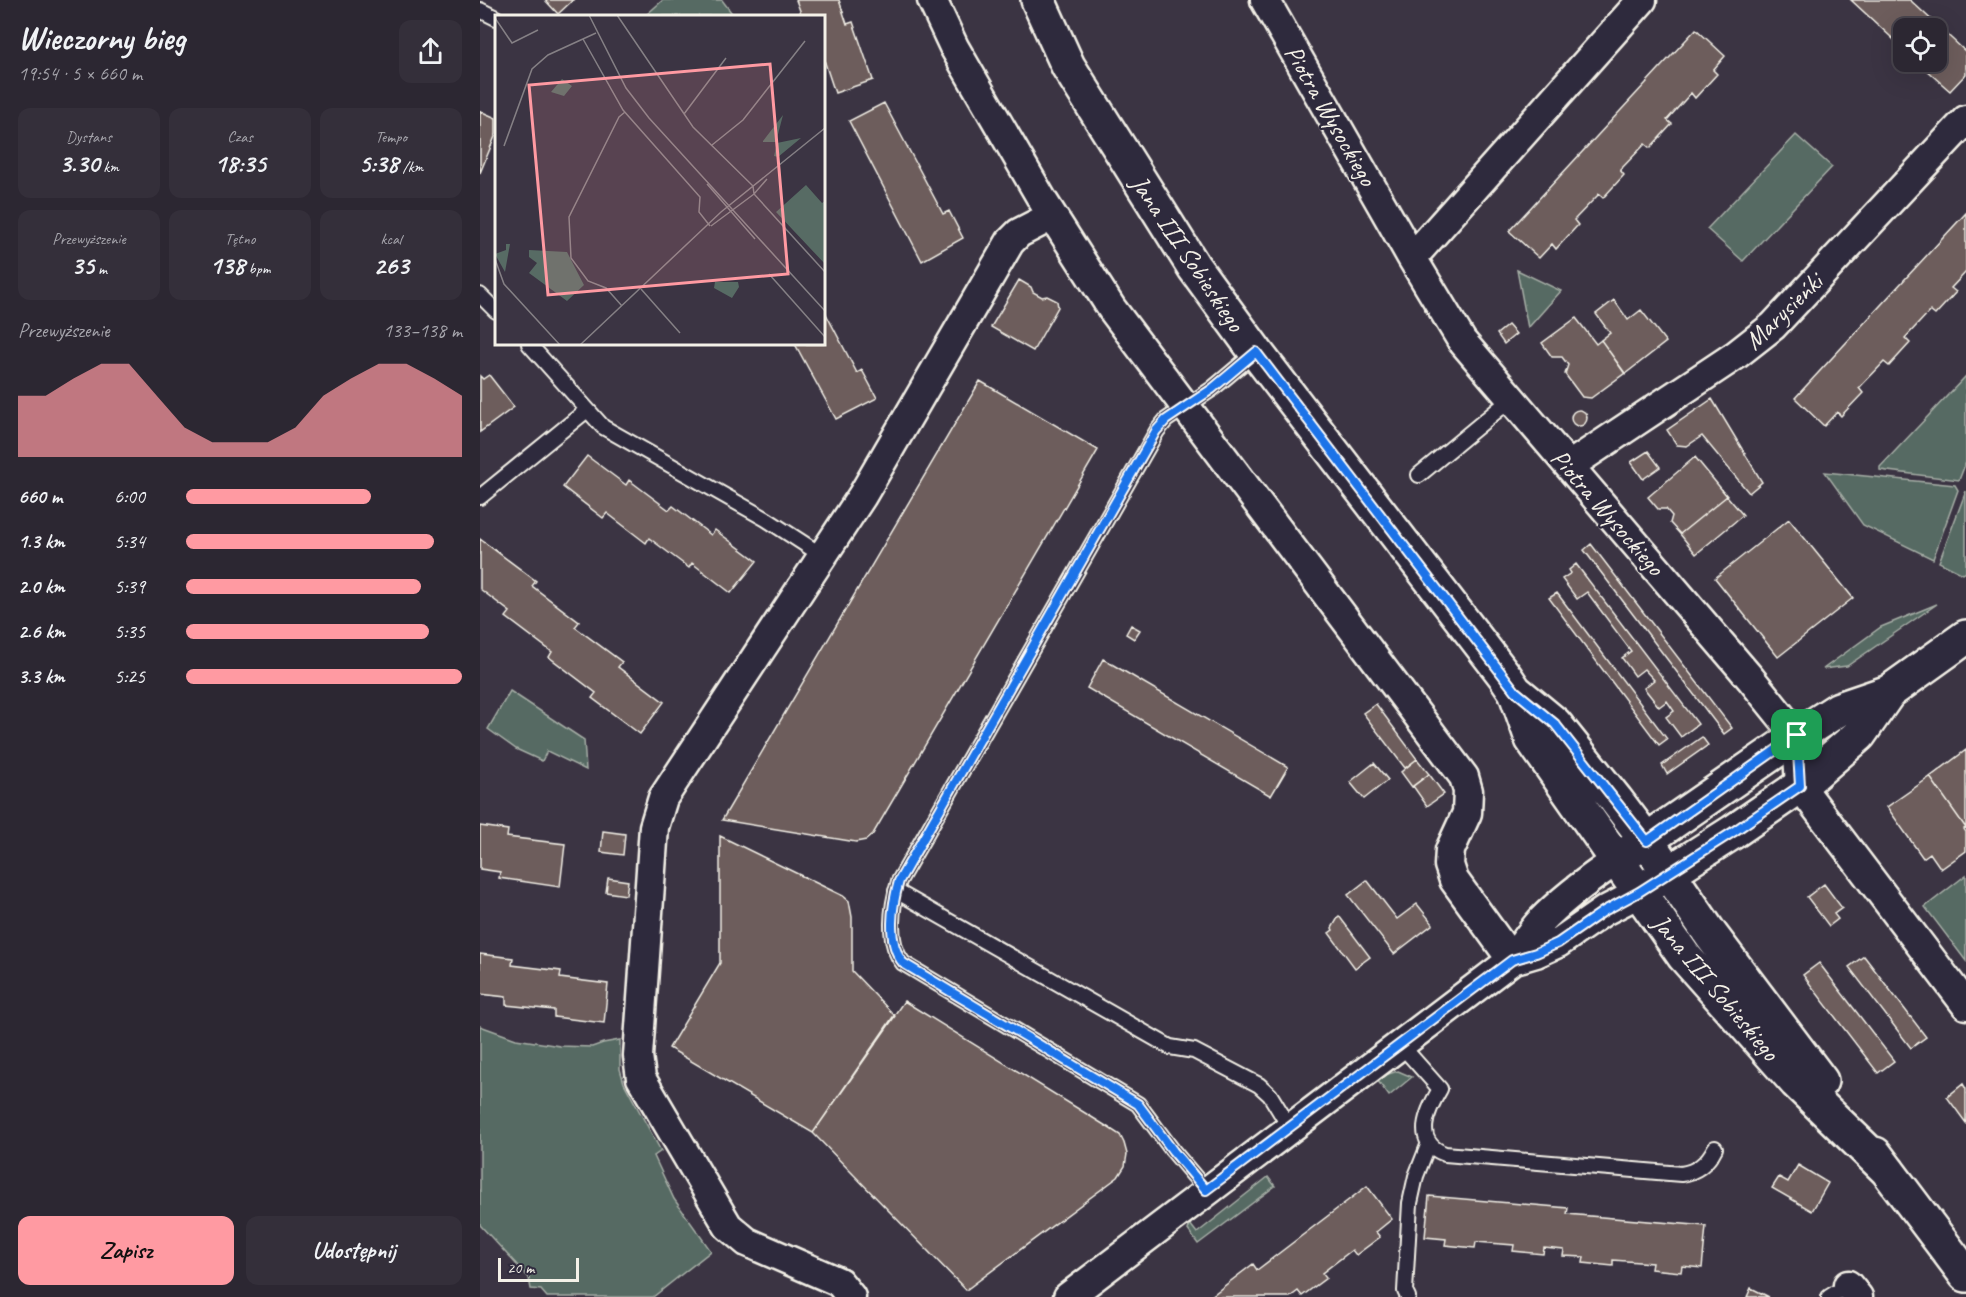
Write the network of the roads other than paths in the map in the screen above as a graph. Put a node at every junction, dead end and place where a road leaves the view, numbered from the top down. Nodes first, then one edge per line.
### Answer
1 (932, 0) edge
2 (1038, 0) edge
3 (1265, 0) edge
4 (1642, 0) edge
5 (480, 10) edge
6 (495, 18) edge
7 (1966, 120) edge
8 (1052, 216) junction
9 (1412, 258) junction
10 (480, 295) edge
11 (495, 310) edge
12 (530, 345) edge
13 (1256, 352) junction
14 (1511, 399) junction
15 (1185, 407) junction
16 (587, 410) junction
17 (1569, 466) junction
18 (1419, 475) dead end
19 (480, 497) edge
20 (823, 556) junction
21 (1966, 637) edge
22 (1515, 691) junction
23 (1889, 692) junction
24 (1797, 735) junction
25 (1800, 786) junction
26 (1647, 841) junction
27 (1617, 860) junction
28 (1669, 873) junction
29 (896, 891) junction
30 (1639, 892) junction
31 (1512, 960) junction
32 (1966, 1005) edge
33 (1401, 1045) junction
34 (1290, 1128) junction
35 (1429, 1143) junction
36 (1715, 1148) dead end
37 (1888, 1171) junction
38 (1206, 1190) junction
39 (1966, 1275) edge
40 (851, 1297) edge
41 (1068, 1297) edge
42 (1408, 1297) edge

1 - 8 street
2 - 13 street, Jana III Sobieskiego
3 - 9 street, Piotra Wysockiego
4 - 9 street
5 - 6 lane
7 - 17 street, Marysieńki
8 - 15 street
8 - 20 street
9 - 14 street, Piotra Wysockiego
10 - 11 lane
12 - 16 lane
13 - 15 lane
13 - 22 street, Jana III Sobieskiego
14 - 17 street, Piotra Wysockiego
14 - 18 lane
15 - 29 lane
15 - 31 street
16 - 19 lane
16 - 20 lane
17 - 24 street, Piotra Wysockiego
20 - 40 street
21 - 23 street
22 - 26 street, Jana III Sobieskiego
22 - 27 street, Jana III Sobieskiego
23 - 24 street
23 - 25 street
24 - 25 street
24 - 26 street
25 - 28 street
25 - 32 street
26 - 27 street
26 - 28 street, Jana III Sobieskiego
27 - 30 street, Jana III Sobieskiego
27 - 31 street
28 - 30 street
28 - 37 street, Jana III Sobieskiego
29 - 34 lane
29 - 38 lane
30 - 31 street
30 - 37 street, Jana III Sobieskiego
31 - 33 street
33 - 34 street
33 - 35 lane
34 - 38 street
35 - 36 lane
35 - 42 lane
37 - 39 street, Jana III Sobieskiego
38 - 41 street

